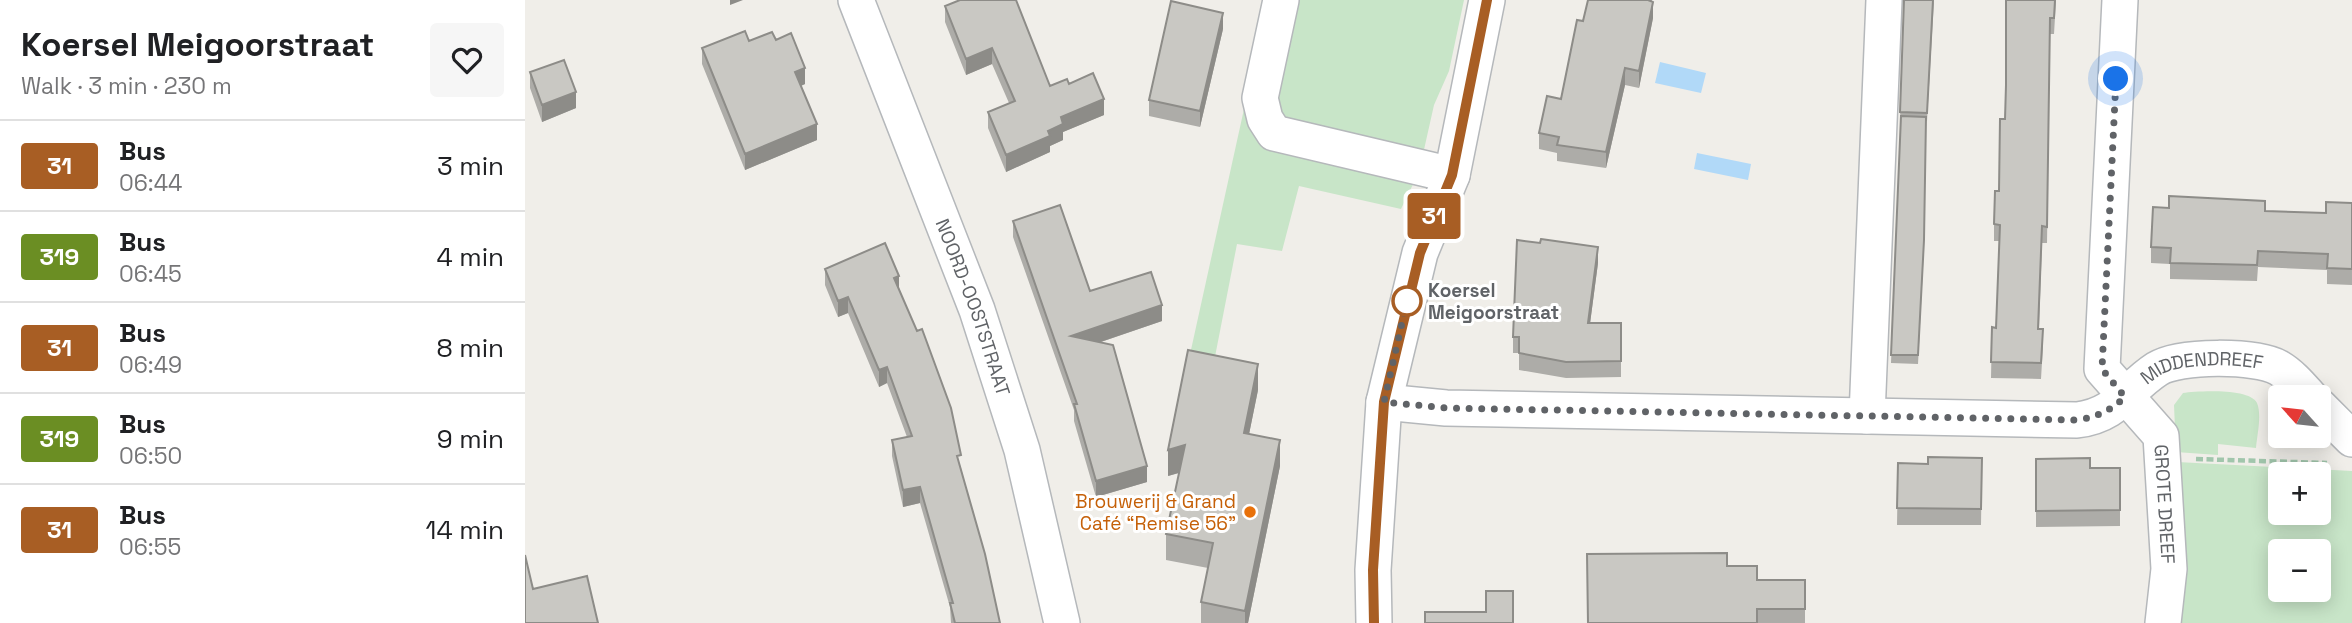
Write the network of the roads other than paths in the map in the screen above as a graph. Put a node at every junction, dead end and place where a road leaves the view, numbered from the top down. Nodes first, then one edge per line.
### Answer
1 (856, 0) edge
2 (1281, 0) edge
3 (1487, 0) edge
4 (1884, 0) edge
5 (2120, 0) edge
6 (1452, 175) junction
7 (2299, 385) edge
8 (2125, 397) junction
9 (1384, 402) junction
10 (1867, 416) junction
11 (2331, 427) edge
12 (2345, 452) edge
13 (1062, 623) edge
14 (1374, 623) edge
15 (2163, 623) edge

1 - 13 street, NOORD-OOSTSTRAAT
2 - 6 street
3 - 6 street
4 - 10 street
5 - 8 street, GROTE DREEF
6 - 9 street
7 - 8 street, MIDDENDREEF
8 - 10 street, MIDDENDREEF
8 - 15 street, GROTE DREEF
9 - 10 street, MIDDENDREEF
9 - 14 street
11 - 12 street

